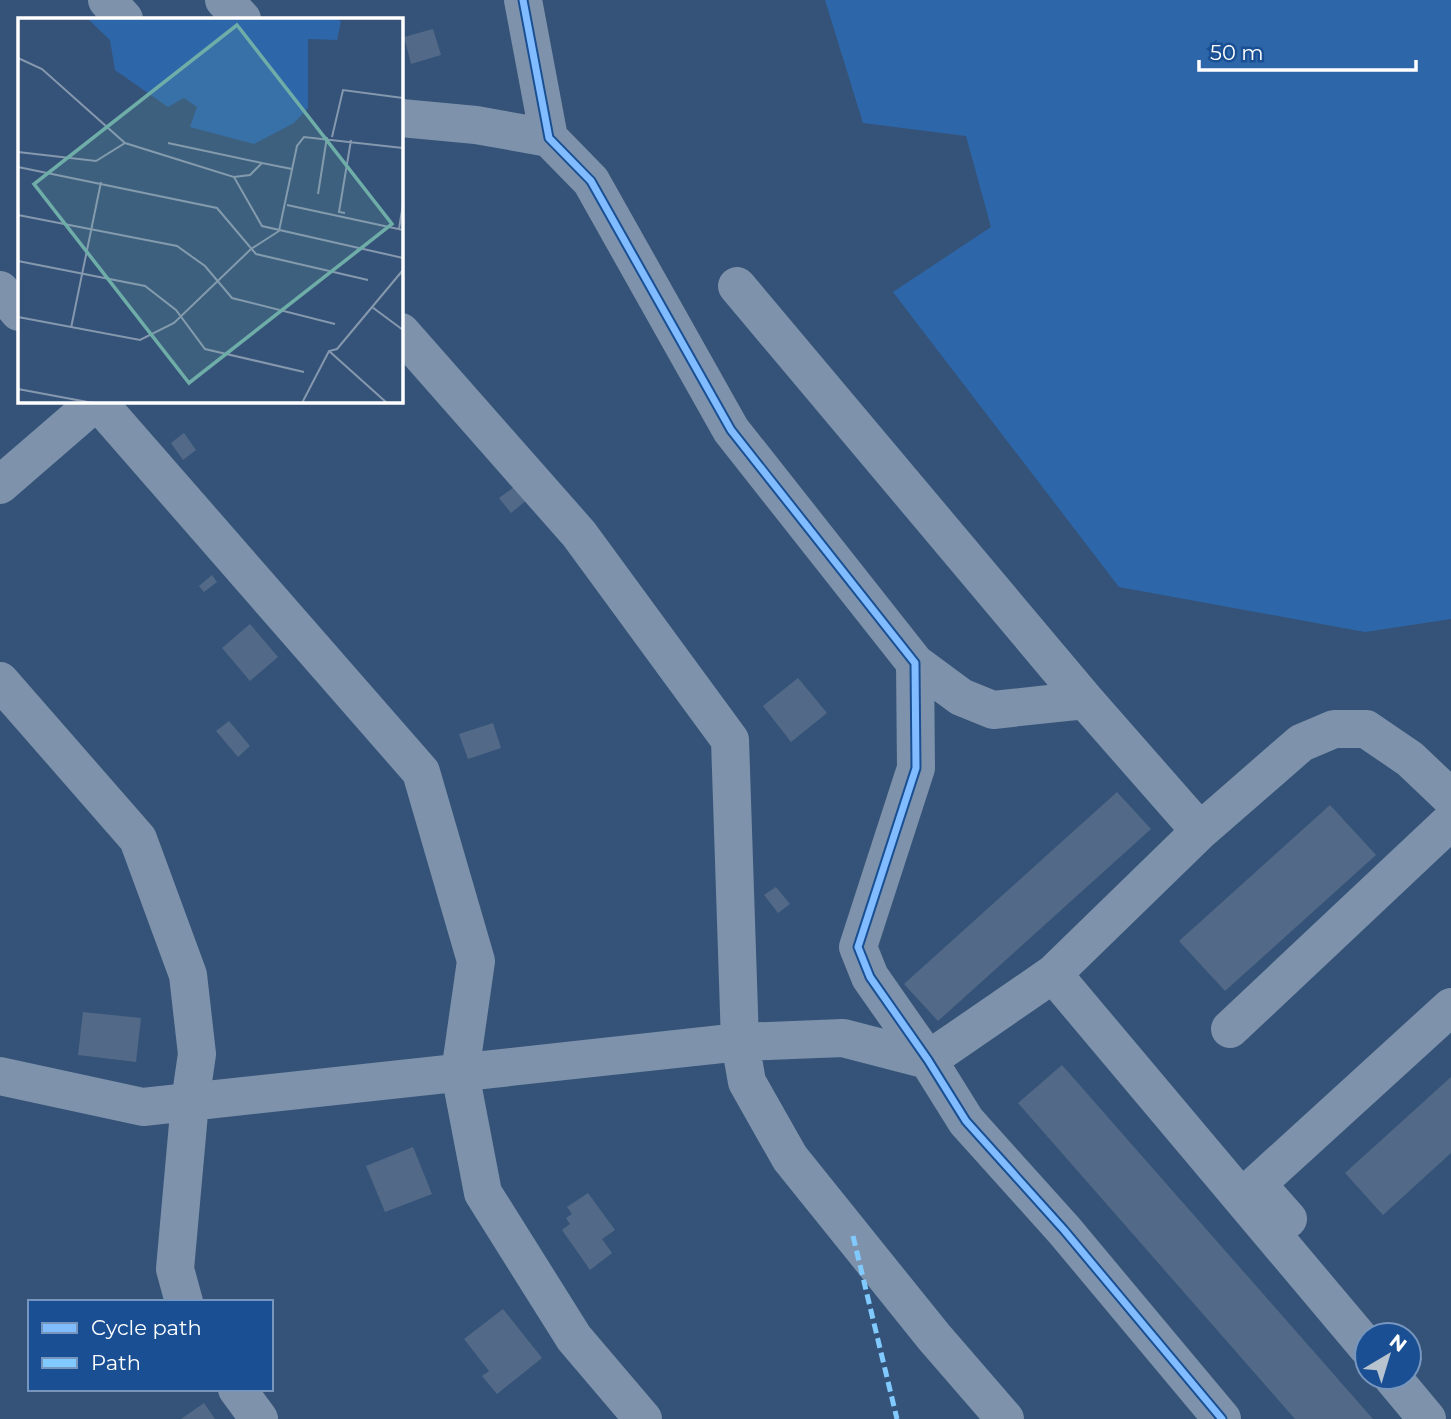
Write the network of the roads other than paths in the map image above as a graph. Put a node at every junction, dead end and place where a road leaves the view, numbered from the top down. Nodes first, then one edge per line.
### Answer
1 (107, 0) edge
2 (224, 0) edge
3 (523, 0) edge
4 (123, 18) edge
5 (241, 18) edge
6 (402, 118) edge
7 (548, 138) junction
8 (737, 286) dead end
9 (0, 290) edge
10 (18, 311) edge
11 (402, 333) edge
12 (96, 402) edge
13 (98, 402) edge
14 (0, 485) edge
15 (915, 663) junction
16 (0, 681) edge
17 (1084, 700) junction
18 (1451, 798) edge
19 (1451, 821) edge
20 (1200, 831) junction
21 (1054, 974) junction
22 (1451, 1007) edge
23 (1230, 1029) dead end
24 (740, 1041) junction
25 (928, 1060) junction
26 (460, 1073) junction
27 (0, 1076) edge
28 (190, 1102) junction
29 (1317, 1252) dead end
30 (183, 1300) edge
31 (1353, 1330) edge
32 (238, 1391) edge
33 (1404, 1391) edge
34 (259, 1419) edge
35 (643, 1419) edge
36 (1006, 1419) edge
37 (1222, 1419) edge
38 (1427, 1419) edge

1 - 4 street
2 - 5 street
3 - 7 street
6 - 7 street
7 - 15 street
8 - 17 street
9 - 10 street
11 - 24 street
12 - 14 street
13 - 26 street
15 - 17 street
15 - 25 street
16 - 28 street
17 - 20 street
18 - 20 street
19 - 23 street
20 - 21 street
21 - 25 street
21 - 31 street
22 - 29 street
24 - 25 street
24 - 26 street
24 - 36 street
25 - 37 street
26 - 28 street
26 - 35 street
27 - 28 street
28 - 30 street
32 - 34 street
33 - 38 street

